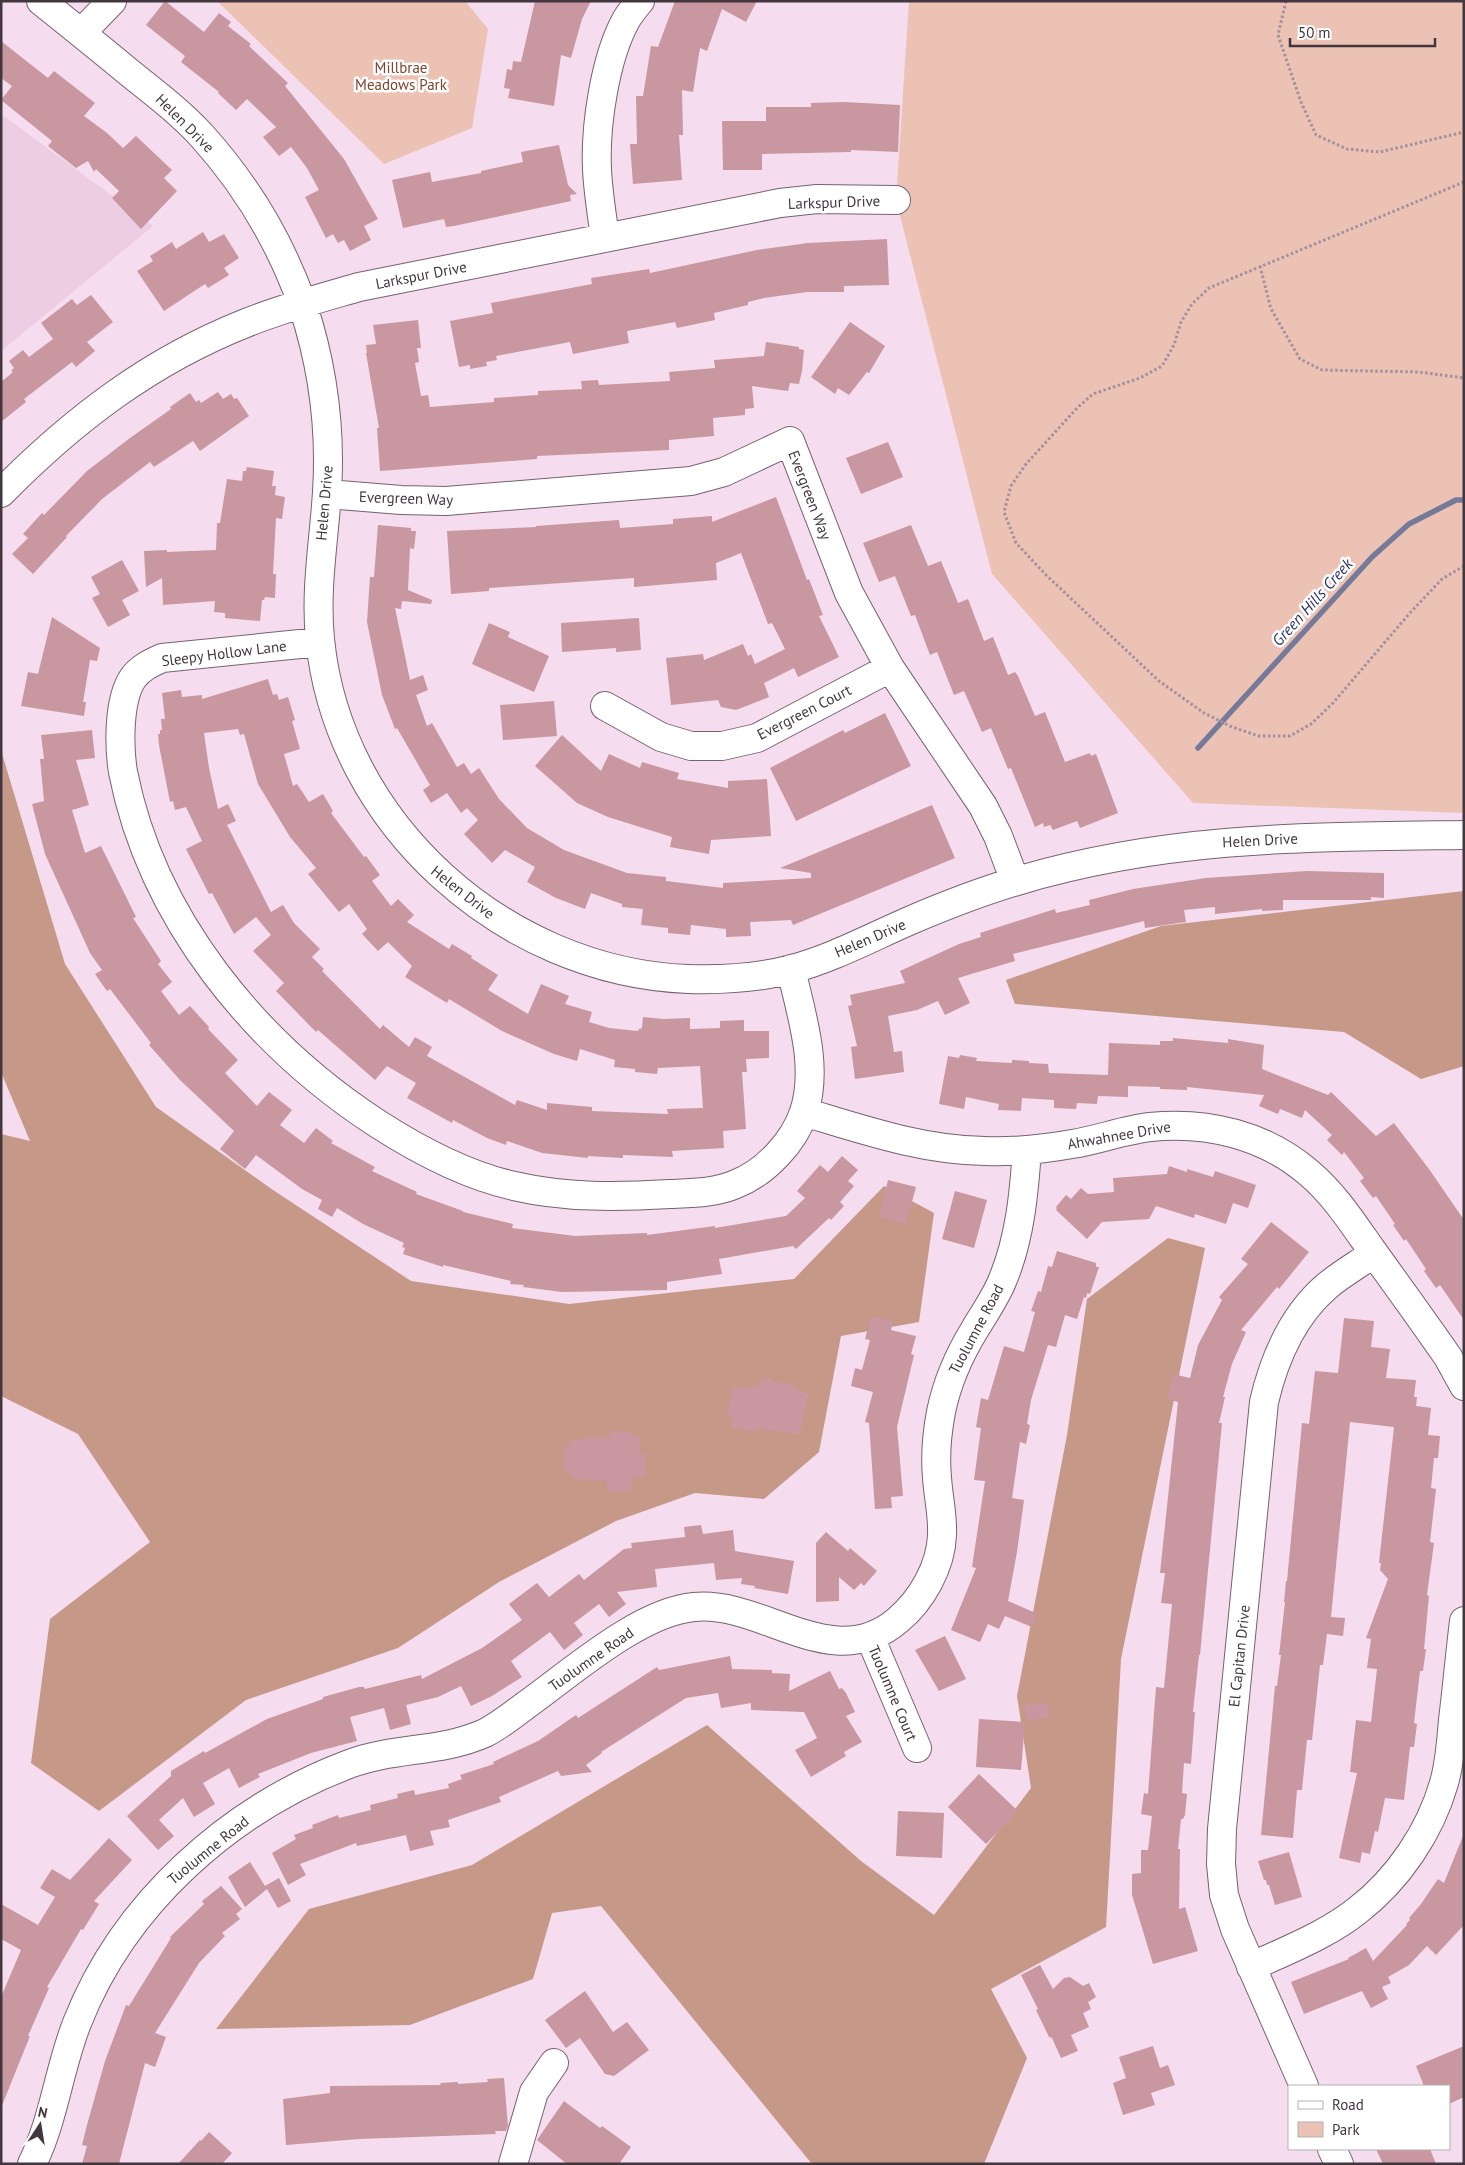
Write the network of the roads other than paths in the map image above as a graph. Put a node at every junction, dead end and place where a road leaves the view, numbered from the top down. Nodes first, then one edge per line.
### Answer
1 (41, 1) edge
2 (112, 1) edge
3 (640, 1) edge
4 (81, 33) junction
5 (896, 200) dead end
6 (605, 238) junction
7 (302, 304) junction
8 (1, 493) edge
9 (327, 494) junction
10 (320, 642) junction
11 (890, 668) junction
12 (605, 706) dead end
13 (1464, 835) edge
14 (1015, 881) junction
15 (791, 969) junction
16 (804, 1112) junction
17 (1027, 1150) junction
18 (1374, 1253) junction
19 (1464, 1386) edge
20 (1464, 1622) edge
21 (870, 1637) junction
22 (917, 1748) dead end
23 (1251, 1967) junction
24 (554, 2062) dead end
25 (1304, 2085) edge
26 (1332, 2150) edge
27 (32, 2164) edge
28 (513, 2164) edge
29 (1339, 2164) edge

1 - 4 street, Helen Drive
2 - 4 street
3 - 6 street
4 - 7 street, Helen Drive
5 - 6 street, Larkspur Drive
6 - 7 street, Larkspur Drive
7 - 8 street, Larkspur Drive
7 - 9 street, Helen Drive
9 - 10 street, Helen Drive
9 - 11 street, Evergreen Way
10 - 15 street, Helen Drive
10 - 16 street, Sleepy Hollow Lane
11 - 12 street, Evergreen Court
11 - 14 street, Evergreen Way
13 - 14 street, Helen Drive
14 - 15 street, Helen Drive
15 - 16 street
16 - 17 street, Ahwahnee Drive
17 - 18 street, Ahwahnee Drive
17 - 21 street, Tuolumne Road
18 - 19 street, Ahwahnee Drive
18 - 23 street, El Capitan Drive
20 - 23 street
21 - 22 street, Tuolumne Court
21 - 27 street, Tuolumne Road
23 - 25 street, El Capitan Drive
24 - 28 street
26 - 29 street

